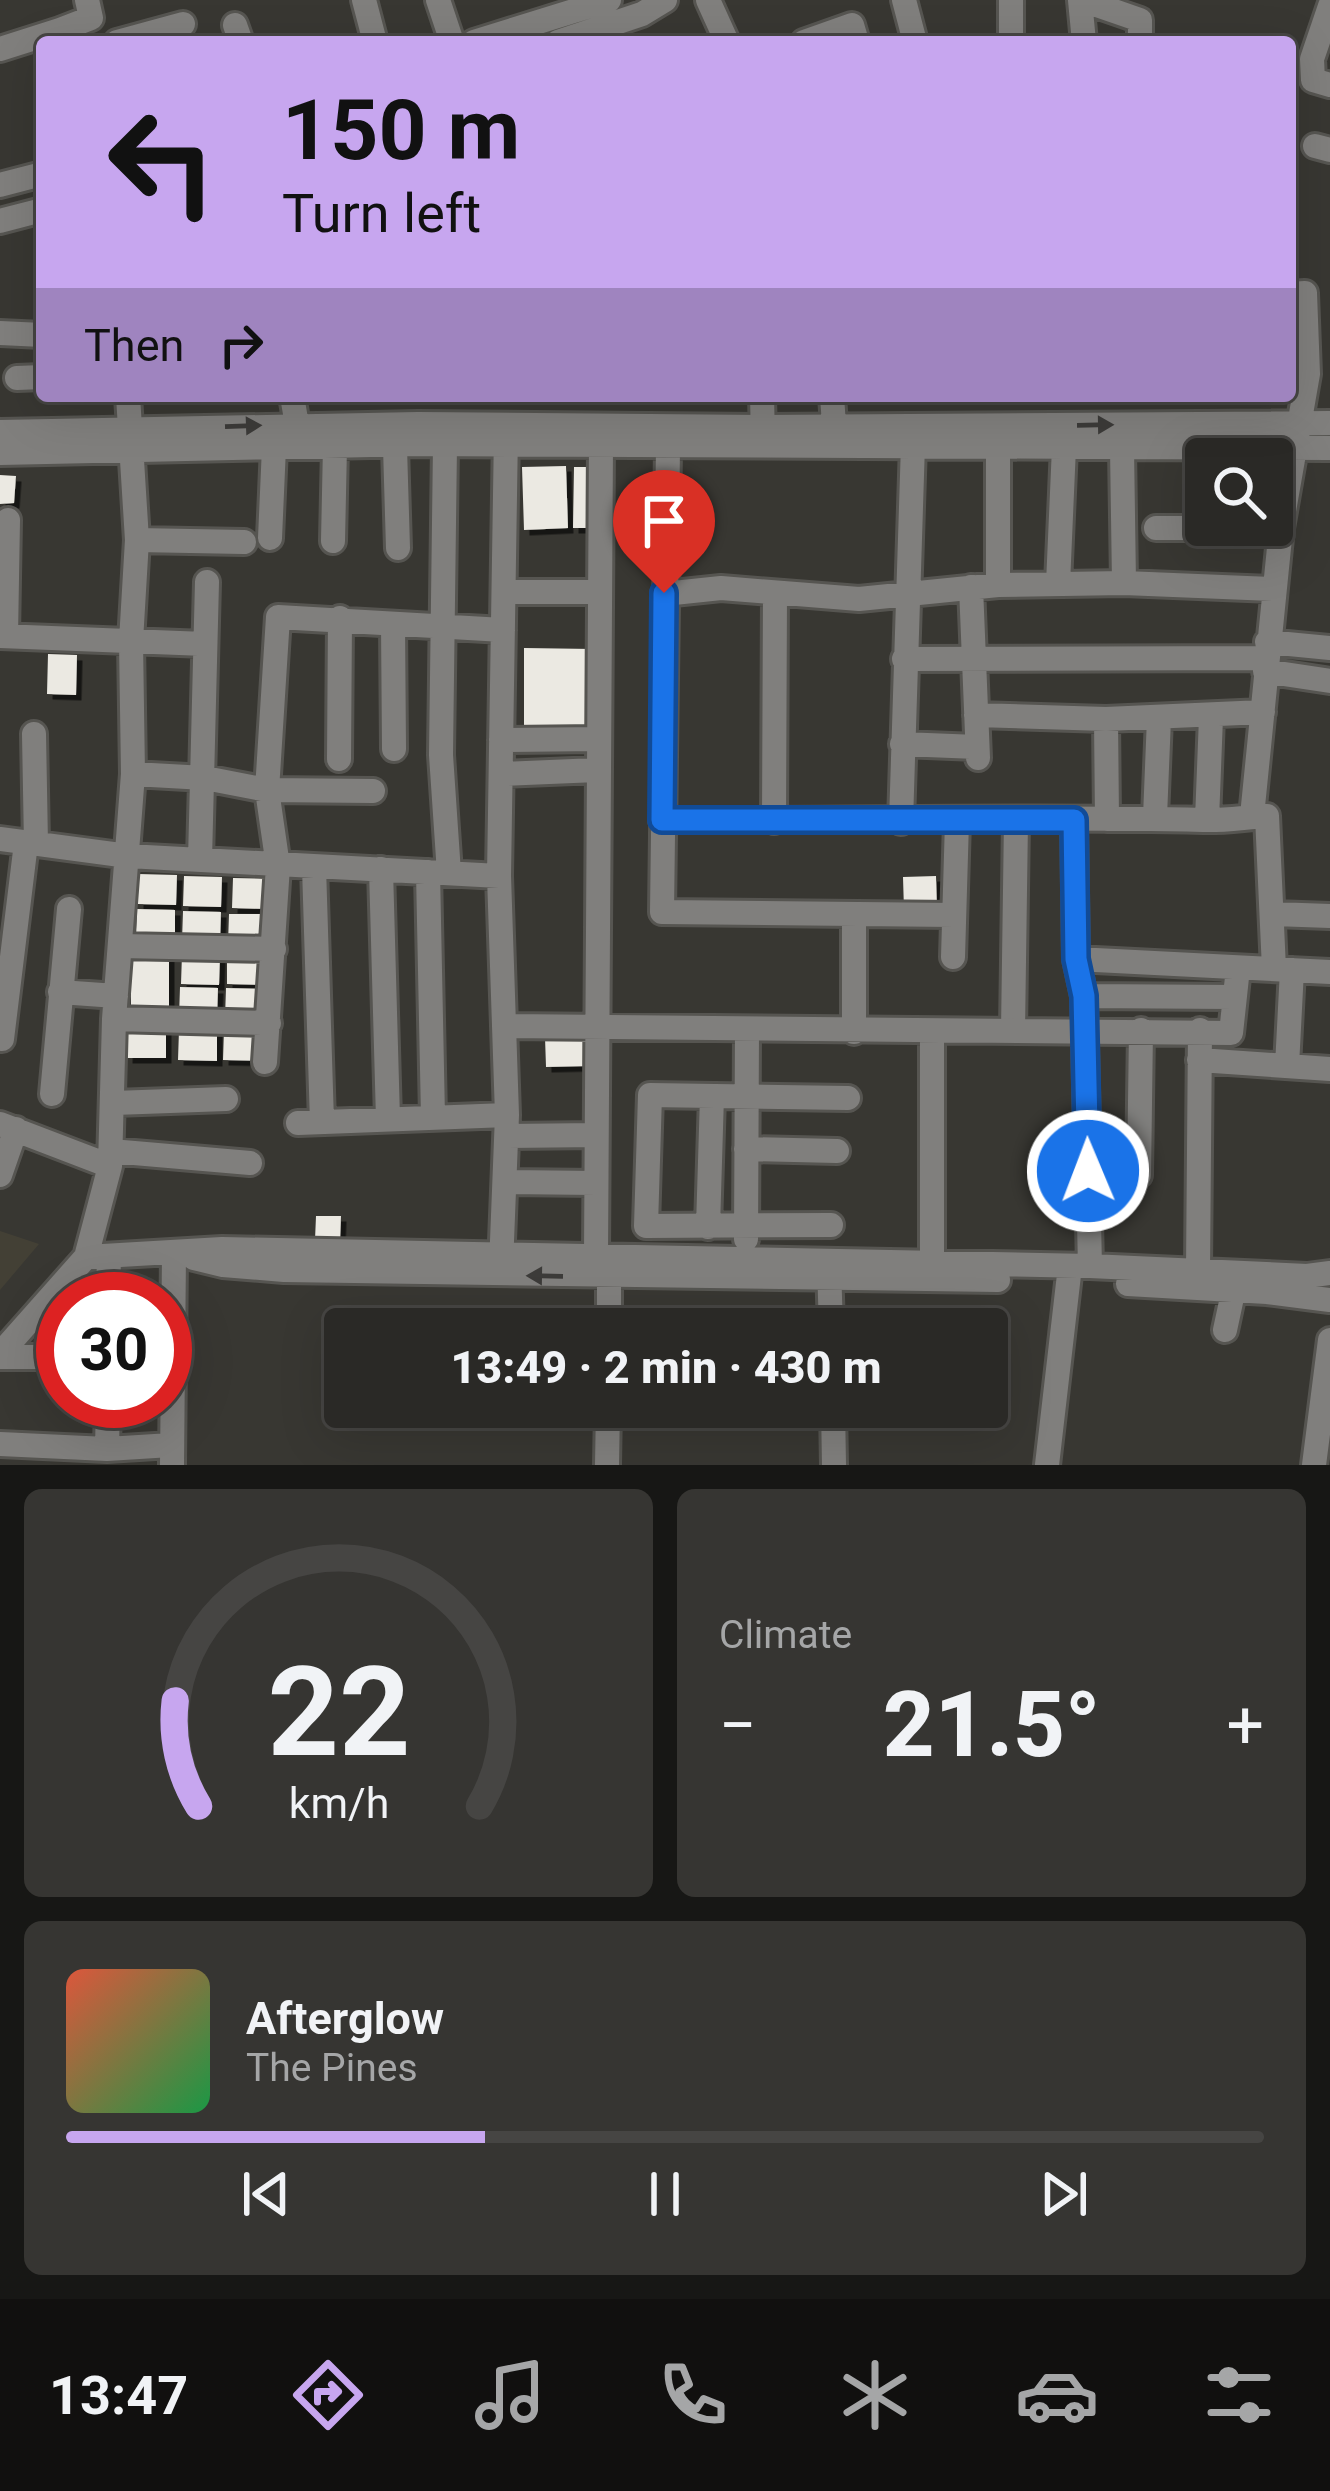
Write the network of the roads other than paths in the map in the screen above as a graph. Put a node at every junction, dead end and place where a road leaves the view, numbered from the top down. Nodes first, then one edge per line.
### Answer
1 (87, 0) edge
2 (365, 0) edge
3 (438, 0) edge
4 (609, 0) edge
5 (665, 0) edge
6 (904, 0) edge
7 (1011, 0) edge
8 (1088, 1) edge
9 (713, 3) edge
10 (1330, 7) edge
11 (183, 24) dead end
12 (62, 36) edge
13 (139, 36) edge
14 (374, 36) edge
15 (450, 36) edge
16 (493, 36) edge
17 (576, 36) edge
18 (725, 36) edge
19 (821, 36) edge
20 (855, 36) edge
21 (913, 36) edge
22 (1011, 36) edge
23 (1085, 36) edge
24 (1140, 36) edge
25 (36, 41) edge
26 (0, 49) edge
27 (1330, 85) edge
28 (36, 176) edge
29 (0, 185) edge
30 (36, 212) edge
31 (0, 221) edge
32 (1309, 300) edge
33 (0, 333) edge
34 (36, 335) edge
35 (1299, 374) edge
36 (128, 402) edge
37 (293, 402) edge
38 (414, 402) edge
39 (524, 402) edge
40 (761, 402) edge
41 (833, 402) edge
42 (1013, 402) edge
43 (1302, 422) junction
44 (1330, 423) edge
45 (418, 424) junction
46 (297, 425) junction
47 (835, 425) junction
48 (514, 431) junction
49 (0, 432) edge
50 (763, 437) junction
51 (1009, 438) junction
52 (130, 440) junction
53 (601, 444) junction
54 (913, 444) junction
55 (445, 445) junction
56 (334, 446) junction
57 (274, 447) junction
58 (395, 447) junction
59 (668, 447) junction
60 (1064, 447) junction
61 (1122, 448) junction
62 (1295, 448) junction
63 (1330, 448) edge
64 (0, 453) edge
65 (1293, 460) edge
66 (8, 520) dead end
67 (1156, 529) dead end
68 (1185, 529) edge
69 (270, 538) dead end
70 (137, 540) junction
71 (333, 541) dead end
72 (244, 542) dead end
73 (1279, 546) edge
74 (398, 548) dead end
75 (207, 582) dead end
76 (1058, 584) junction
77 (1124, 584) junction
78 (998, 585) junction
79 (971, 587) junction
80 (1274, 590) junction
81 (504, 592) junction
82 (598, 592) junction
83 (907, 592) junction
84 (664, 593) junction
85 (775, 593) junction
86 (340, 618) junction
87 (393, 624) junction
88 (442, 626) junction
89 (503, 630) junction
90 (3, 636) edge
91 (131, 641) junction
92 (205, 644) junction
93 (1330, 648) edge
94 (1266, 657) junction
95 (904, 659) junction
96 (974, 661) junction
97 (1330, 681) edge
98 (1263, 712) junction
99 (976, 715) junction
100 (1211, 717) junction
101 (1159, 718) junction
102 (1106, 719) junction
103 (34, 734) dead end
104 (598, 739) junction
105 (501, 740) junction
106 (902, 744) junction
107 (394, 749) dead end
108 (339, 759) dead end
109 (597, 770) junction
110 (133, 774) junction
111 (501, 774) junction
112 (205, 778) junction
113 (267, 790) junction
114 (373, 791) dead end
115 (1156, 817) junction
116 (1252, 817) junction
117 (1107, 819) junction
118 (662, 820) junction
119 (1016, 820) junction
120 (1074, 820) junction
121 (1207, 820) junction
122 (774, 821) junction
123 (957, 821) junction
124 (901, 822) junction
125 (0, 839) edge
126 (31, 843) junction
127 (128, 856) junction
128 (200, 860) junction
129 (278, 866) junction
130 (314, 867) junction
131 (381, 869) junction
132 (439, 873) junction
133 (499, 876) junction
134 (69, 909) dead end
135 (854, 914) junction
136 (1274, 914) junction
137 (954, 915) junction
138 (1330, 916) edge
139 (121, 946) junction
140 (274, 949) junction
141 (953, 957) dead end
142 (1076, 959) junction
143 (1238, 968) junction
144 (1283, 969) junction
145 (1330, 972) edge
146 (60, 992) junction
147 (1084, 996) junction
148 (1234, 997) junction
149 (115, 1008) junction
150 (269, 1023) junction
151 (504, 1027) junction
152 (596, 1029) junction
153 (1084, 1029) junction
154 (1013, 1030) junction
155 (1141, 1030) junction
156 (1199, 1030) junction
157 (747, 1031) junction
158 (854, 1032) junction
159 (932, 1033) junction
160 (2, 1039) edge
161 (1199, 1060) junction
162 (266, 1062) dead end
163 (1287, 1066) junction
164 (1330, 1069) edge
165 (52, 1094) dead end
166 (712, 1096) junction
167 (748, 1096) junction
168 (848, 1098) dead end
169 (226, 1099) dead end
170 (114, 1103) junction
171 (433, 1118) junction
172 (388, 1119) junction
173 (507, 1125) junction
174 (8, 1126) edge
175 (596, 1135) junction
176 (746, 1149) junction
177 (837, 1151) dead end
178 (110, 1158) junction
179 (250, 1163) dead end
180 (0, 1175) edge
181 (1139, 1175) dead end
182 (506, 1182) junction
183 (596, 1183) junction
184 (746, 1225) junction
185 (831, 1226) dead end
186 (708, 1227) junction
187 (174, 1253) junction
188 (97, 1258) junction
189 (604, 1263) junction
190 (501, 1264) junction
191 (745, 1270) junction
192 (1198, 1270) junction
193 (932, 1271) junction
194 (1076, 1271) junction
195 (101, 1272) edge
196 (829, 1272) junction
197 (1330, 1273) edge
198 (1236, 1281) junction
199 (1330, 1300) edge
200 (607, 1308) edge
201 (830, 1308) edge
202 (1225, 1330) dead end
203 (1330, 1340) edge
204 (0, 1356) edge
205 (36, 1357) edge
206 (107, 1428) edge
207 (608, 1428) edge
208 (833, 1428) edge
209 (0, 1444) edge
210 (107, 1449) junction
211 (171, 1455) edge
212 (607, 1465) edge
213 (834, 1465) edge
214 (1048, 1465) edge
215 (1314, 1465) edge

1 - 12 street
2 - 14 street
3 - 15 street
4 - 16 street
5 - 17 street
6 - 21 street
7 - 22 street
8 - 23 street
8 - 24 street
9 - 18 street
10 - 27 street
11 - 13 street
19 - 20 street
25 - 26 street
28 - 29 street
30 - 31 street
32 - 35 street
33 - 34 street
35 - 43 street
36 - 52 street
37 - 46 street
38 - 45 street
39 - 48 street
40 - 50 street
41 - 47 street
42 - 51 street
43 - 44 street
51 -> 43 street
43 - 62 street
45 - 46 street
45 - 48 street
52 -> 46 street
47 - 50 street
47 - 51 street
48 - 50 street
48 - 53 street
48 - 55 street
48 - 81 street
49 - 52 street
50 - 54 street
50 - 59 street
51 - 54 street
51 - 60 street
51 - 78 street
52 - 57 street
52 - 64 street
52 - 70 street
53 - 59 street
53 - 82 street
54 - 83 street
55 - 58 street
55 - 88 street
56 - 57 street
56 - 58 street
56 - 71 street
57 - 69 street
58 - 74 street
59 - 84 street
60 - 61 street
60 - 76 street
61 - 62 street
61 - 77 street
62 - 63 street
62 - 65 street
66 - 90 street
67 - 68 street
70 - 72 street
70 - 91 street
73 - 80 street
75 - 92 street
76 - 77 street
76 - 78 street
77 - 80 street
78 - 79 street
79 - 83 street
79 - 96 street
80 - 94 street
81 - 82 street
81 - 89 street
82 - 104 street
83 - 85 street
83 - 95 street
84 - 85 street
84 - 118 street
85 - 122 street
86 - 87 street
86 - 108 street
86 - 113 street
87 - 88 street
87 - 107 street
88 - 89 street
88 - 132 street
89 - 105 street
90 - 91 street
91 - 92 street
91 - 110 street
92 - 112 street
93 - 94 street
94 - 96 street
94 - 97 street
94 - 98 street
95 - 96 street
95 - 106 street
96 - 99 street
98 - 100 street
98 - 116 street
99 - 102 street
99 - 106 street
100 - 101 street
100 - 121 street
101 - 102 street
101 - 115 street
102 - 117 street
103 - 126 street
104 - 105 street
104 - 109 street
105 - 111 street
106 - 124 street
109 - 111 street
109 - 152 street
110 - 112 street
110 - 127 street
111 - 133 street
112 - 113 street
112 - 128 street
113 - 114 street
113 - 129 street
115 - 117 street
115 - 121 street
116 - 121 street
116 - 136 street
117 - 120 street
118 - 122 street
118 - 135 street
119 - 120 street
119 - 123 street
119 - 154 street
120 - 142 street
122 - 124 street
123 - 124 street
123 - 137 street
125 - 126 street
126 - 127 street
126 - 160 street
127 - 128 street
127 - 139 street
128 - 129 street
129 - 130 street
129 - 140 street
130 - 131 street
130 - 172 street
131 - 132 street
131 - 172 street
132 - 133 street
132 - 171 street
133 - 151 street
134 - 146 street
135 - 137 street
135 - 158 street
136 - 138 street
136 - 144 street
137 - 141 street
139 - 140 street
139 - 149 street
140 - 150 street
142 - 143 street
142 - 147 street
143 - 144 street
143 - 148 street
144 - 145 street
144 - 163 street
146 - 149 street
146 - 165 street
147 - 148 street
147 - 153 street
148 - 156 street
149 - 150 street
149 - 170 street
150 - 162 street
151 - 152 street
151 - 173 street
152 - 157 street
152 - 175 street
153 - 154 street
153 - 155 street
153 - 194 street
154 - 159 street
155 - 156 street
155 - 181 street
156 - 161 street
157 - 158 street
157 - 167 street
158 - 159 street
159 - 193 street
161 - 163 street
161 - 192 street
163 - 164 street
166 - 167 street
166 - 186 street
166 - 186 street
167 - 168 street
167 - 176 street
169 - 170 street
170 - 178 street
171 - 172 street
171 - 173 street
173 - 175 street
173 - 182 street
174 - 178 street
174 - 180 street
175 - 183 street
176 - 177 street
176 - 184 street
178 - 179 street
178 - 188 street
182 - 183 street
182 - 190 street
183 - 189 street
184 - 185 street
184 - 186 street
184 - 191 street
187 - 188 street
187 - 190 street
187 - 211 street
188 - 195 street
188 - 204 street
189 - 190 street
189 - 191 street
189 - 200 street
191 - 196 street
192 - 194 street
192 - 198 street
193 - 194 street
193 - 196 street
194 - 198 street
194 - 214 street
196 - 201 street
197 - 198 street
198 - 199 street
198 - 202 street
203 - 215 street
204 - 205 street
206 - 210 street
207 - 212 street
208 - 213 street
209 - 210 street
210 - 211 street

